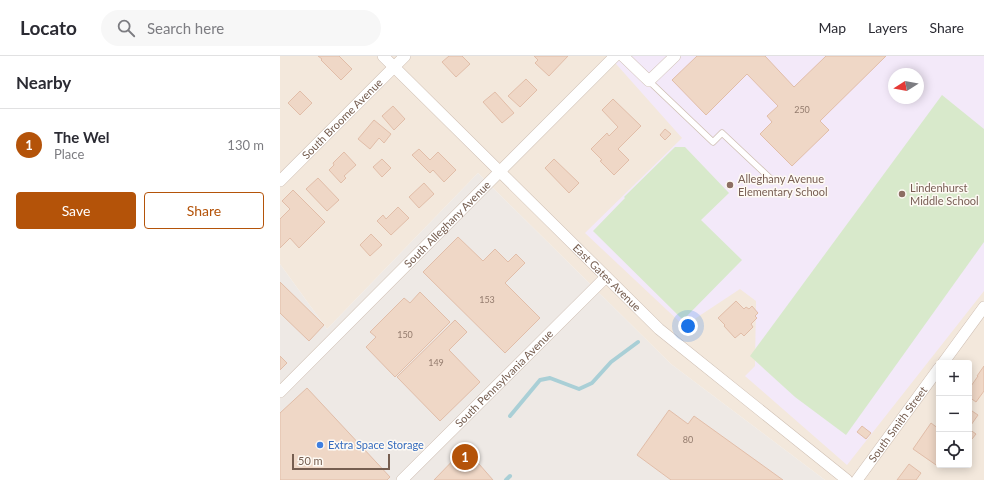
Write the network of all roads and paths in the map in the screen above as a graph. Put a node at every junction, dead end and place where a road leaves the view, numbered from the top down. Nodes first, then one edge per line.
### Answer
1 (383, 56) edge
2 (405, 56) edge
3 (615, 56) edge
4 (623, 56) edge
5 (675, 56) edge
6 (394, 67) junction
7 (649, 81) junction
8 (500, 172) junction
9 (772, 180) dead end
10 (280, 181) edge
11 (606, 277) junction
12 (984, 307) edge
13 (945, 360) edge
14 (936, 372) edge
15 (280, 392) edge
16 (402, 480) edge
17 (847, 480) edge
18 (857, 480) edge

1 - 6 street, East Gates Avenue
2 - 6 street, South Broome Avenue
3 - 8 street, South Alleghany Avenue
4 - 7 street
5 - 7 street
6 - 8 street, East Gates Avenue
6 - 10 street, South Broome Avenue
7 - 9 lane
8 - 11 street, East Gates Avenue
8 - 15 street, South Alleghany Avenue
11 - 16 street, South Pennsylvania Avenue
11 - 17 street, East Gates Avenue
12 - 13 street
14 - 18 street, South Smith Street

